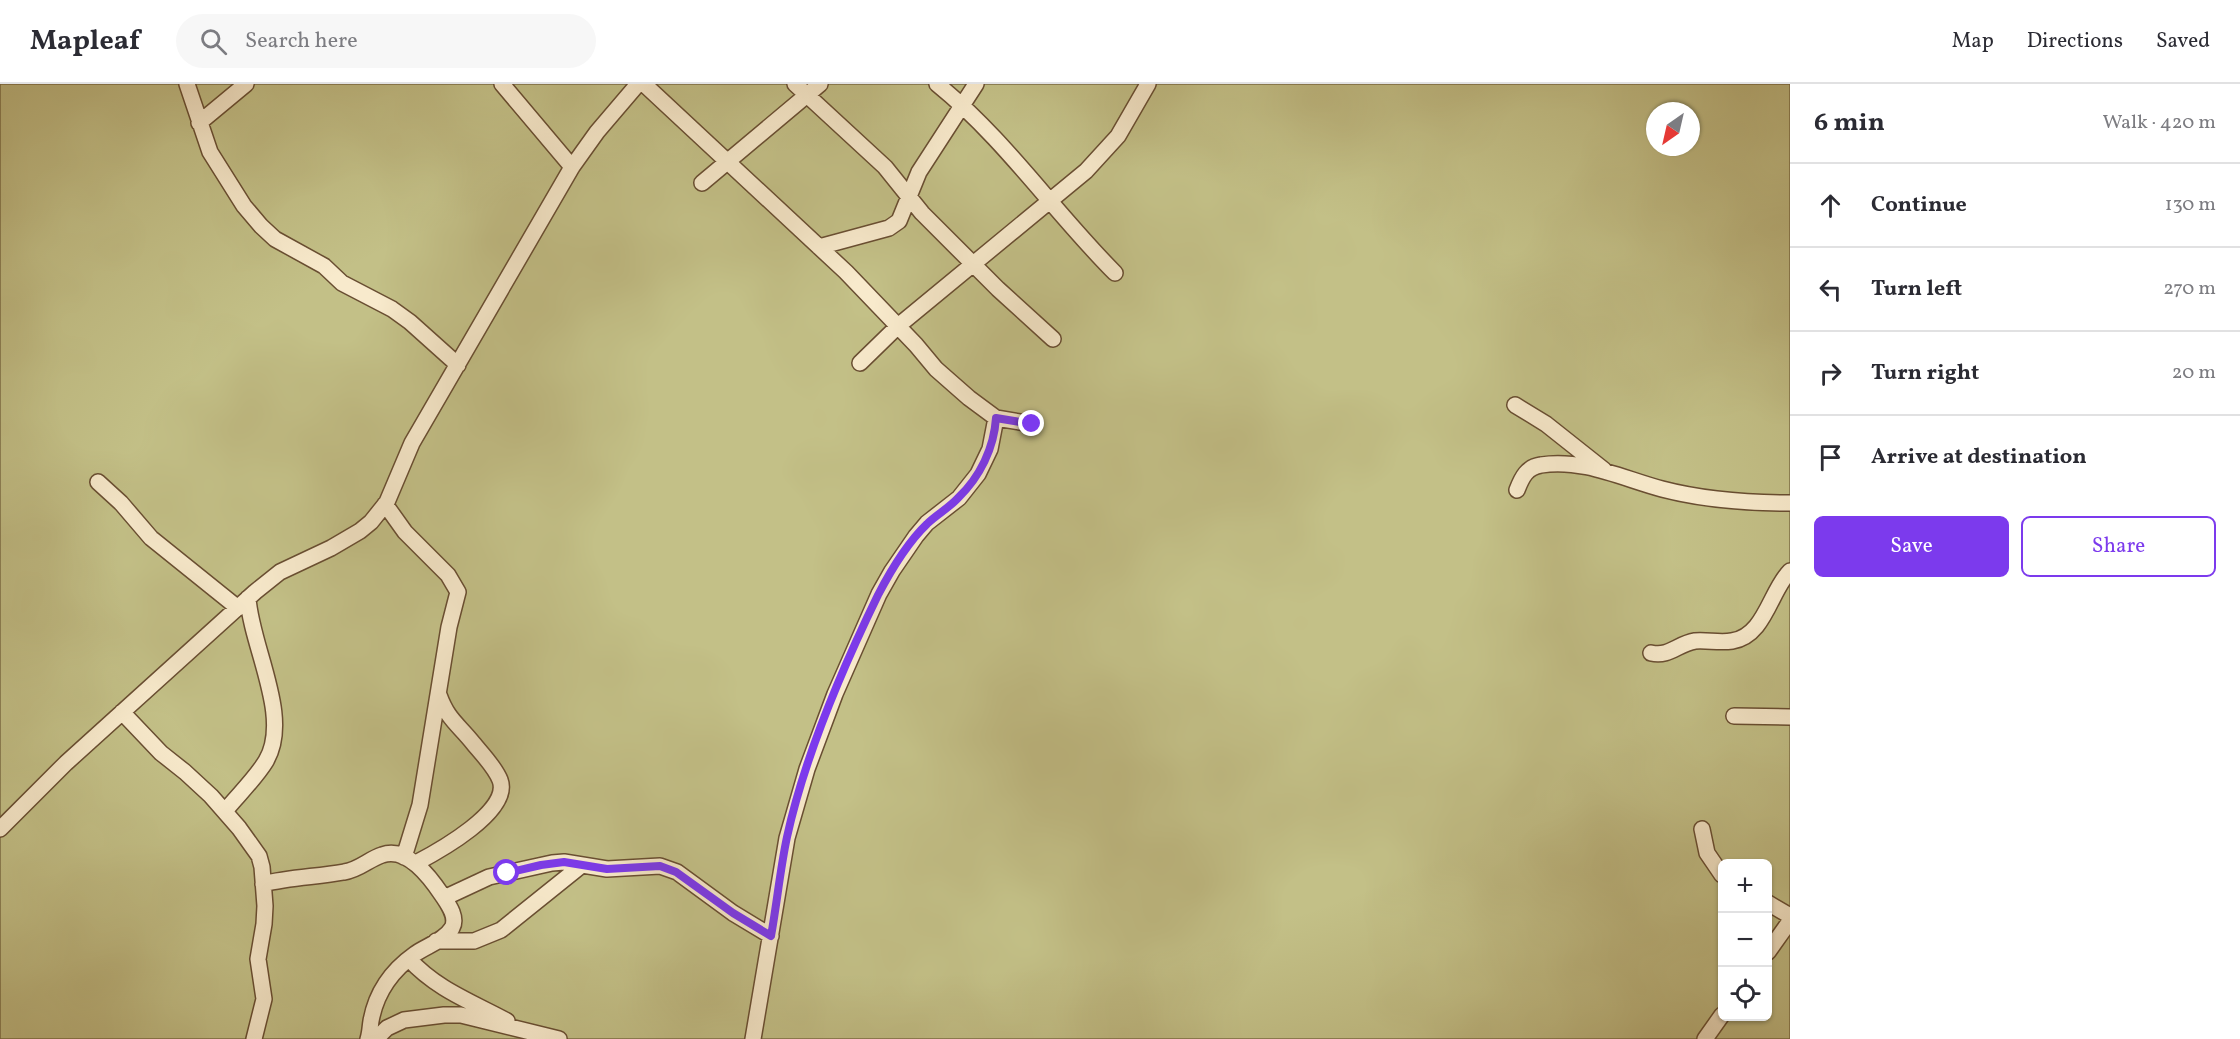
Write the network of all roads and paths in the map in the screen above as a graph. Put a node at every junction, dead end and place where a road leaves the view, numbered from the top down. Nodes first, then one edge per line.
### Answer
1 (187, 84) edge
2 (246, 84) edge
3 (502, 84) edge
4 (638, 84) edge
5 (644, 84) edge
6 (795, 84) edge
7 (820, 84) edge
8 (937, 84) edge
9 (976, 84) edge
10 (1148, 84) edge
11 (806, 96) junction
12 (962, 106) junction
13 (199, 123) junction
14 (728, 163) junction
15 (572, 167) junction
16 (702, 183) dead end
17 (910, 198) junction
18 (1050, 201) junction
19 (819, 247) junction
20 (974, 265) junction
21 (1115, 273) dead end
22 (898, 326) junction
23 (1053, 339) dead end
24 (861, 363) dead end
25 (458, 365) junction
26 (1515, 405) dead end
27 (996, 418) junction
28 (1032, 424) dead end
29 (1606, 472) junction
30 (98, 482) dead end
31 (1517, 489) dead end
32 (1790, 503) edge
33 (385, 504) junction
34 (1790, 571) edge
35 (243, 603) junction
36 (1651, 653) dead end
37 (439, 695) junction
38 (122, 712) junction
39 (1734, 716) dead end
40 (1790, 717) edge
41 (225, 811) junction
42 (0, 829) edge
43 (1702, 829) dead end
44 (410, 860) junction
45 (582, 865) junction
46 (1718, 869) edge
47 (263, 884) junction
48 (444, 898) junction
49 (1772, 906) edge
50 (1790, 916) edge
51 (1790, 921) edge
52 (771, 936) junction
53 (436, 942) junction
54 (1772, 945) edge
55 (409, 959) junction
56 (1718, 1021) edge
57 (526, 1030) junction
58 (254, 1039) edge
59 (368, 1039) edge
60 (376, 1039) edge
61 (559, 1039) edge
62 (753, 1039) edge
63 (1705, 1039) edge

1 - 13 street
2 - 13 street
3 - 15 street
4 - 15 street
5 - 14 street
6 - 11 street
7 - 11 street
8 - 12 street
9 - 12 street
10 - 18 street
11 - 14 street
11 - 17 street
12 - 17 street
12 - 18 street
13 - 25 street
14 - 16 street
14 - 19 street
15 - 25 street
17 - 19 street
17 - 20 street
18 - 20 street
18 - 21 street
19 - 22 street
20 - 22 street
20 - 23 street
22 - 24 street
22 - 27 street
25 - 33 street
26 - 29 street
27 - 28 street
27 - 52 street
29 - 31 street
29 - 32 street
30 - 35 street
33 - 35 street
33 - 37 street
34 - 36 street
35 - 38 street
35 - 41 street
37 - 44 street
37 - 44 street
38 - 41 street
38 - 42 street
39 - 40 street
41 - 47 street
43 - 46 street
44 - 47 street
44 - 48 street
45 - 48 street
45 - 52 street
45 - 53 street
47 - 58 street
48 - 53 street
49 - 50 street
51 - 54 street
52 - 62 street
53 - 55 street
55 - 57 street
55 - 59 street
56 - 63 street
57 - 60 street
57 - 61 street

